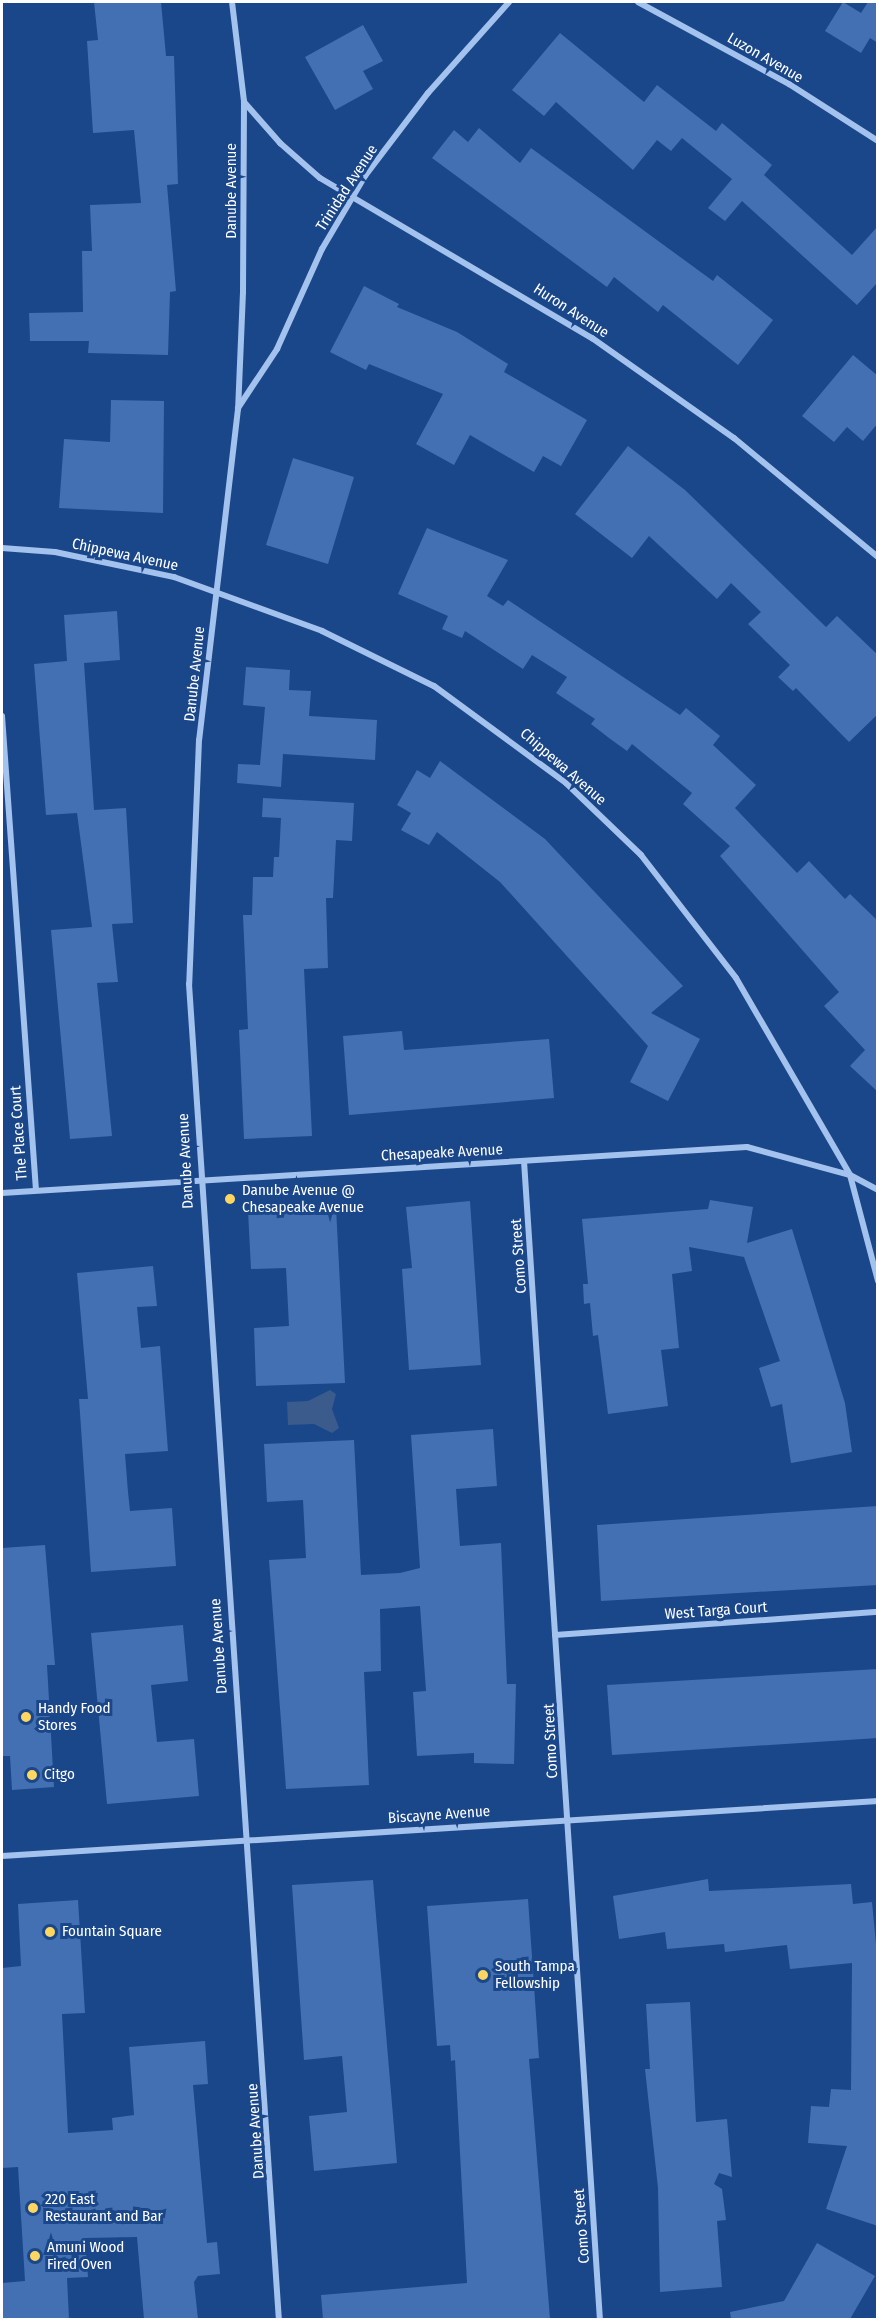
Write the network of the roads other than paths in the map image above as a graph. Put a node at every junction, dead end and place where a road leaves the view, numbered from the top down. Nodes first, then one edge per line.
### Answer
1 (232, 2) edge
2 (509, 2) edge
3 (638, 2) edge
4 (244, 101) junction
5 (878, 141) edge
6 (353, 198) junction
7 (238, 409) junction
8 (2, 548) edge
9 (878, 557) edge
10 (217, 589) junction
11 (2, 716) edge
12 (524, 1161) junction
13 (850, 1175) junction
14 (199, 1177) junction
15 (36, 1190) junction
16 (878, 1190) edge
17 (2, 1193) edge
18 (878, 1281) edge
19 (878, 1612) edge
20 (555, 1635) junction
21 (878, 1801) edge
22 (567, 1819) junction
23 (244, 1840) junction
24 (2, 1856) edge
25 (279, 2319) edge
26 (600, 2319) edge

1 - 4 street, Danube Avenue
2 - 6 street, Trinidad Avenue
3 - 5 street, Luzon Avenue
4 - 6 street, Huron Avenue
4 - 7 street, Danube Avenue
6 - 7 street, Trinidad Avenue
6 - 9 street, Huron Avenue
7 - 10 street, Danube Avenue
8 - 10 street, Chippewa Avenue
10 - 13 street, Chippewa Avenue
10 - 14 street, Danube Avenue
11 - 15 street, The Place Court
12 - 13 street, Chesapeake Avenue
12 - 14 street, Chesapeake Avenue
12 - 20 street, Como Street
13 - 16 street, Chesapeake Avenue
13 - 18 street, Chippewa Avenue
14 - 15 street, Chesapeake Avenue
14 - 23 street, Danube Avenue
15 - 17 street, Chesapeake Avenue
19 - 20 street, West Targa Court
20 - 22 street, Como Street
21 - 22 street, Biscayne Avenue
22 - 23 street, Biscayne Avenue
22 - 26 street, Como Street
23 - 24 street, Biscayne Avenue
23 - 25 street, Danube Avenue

